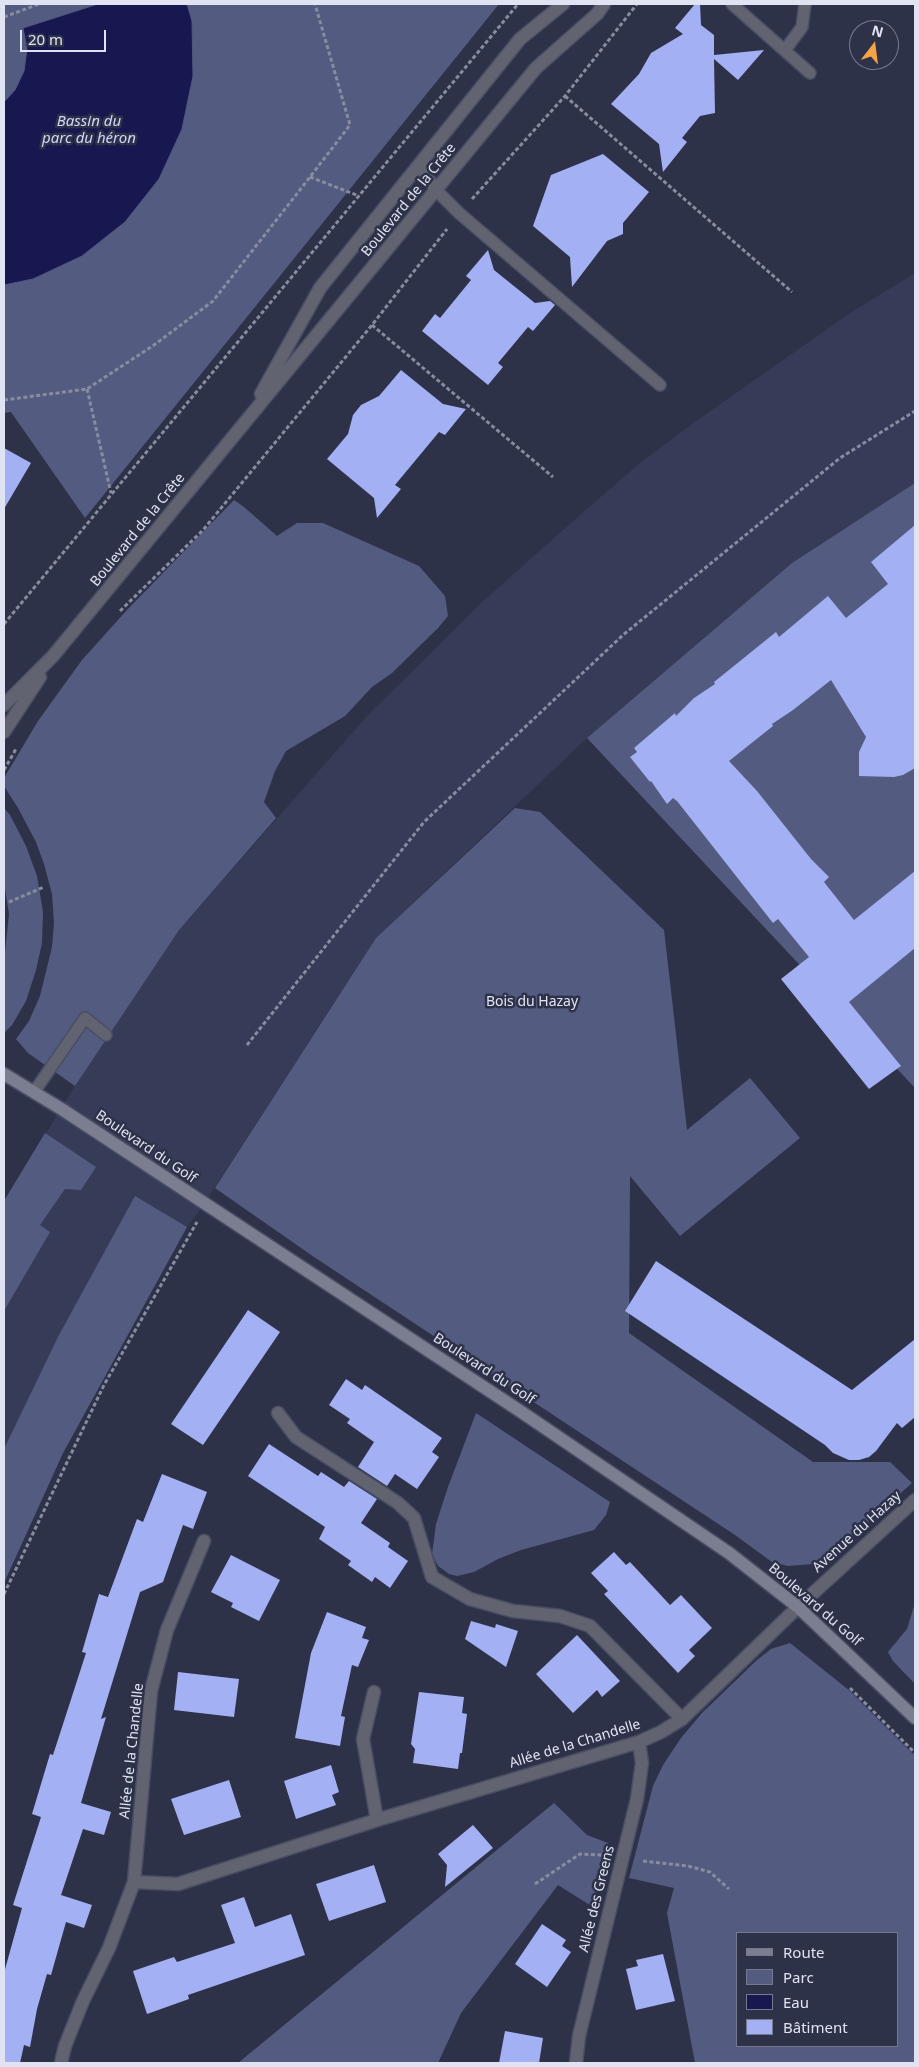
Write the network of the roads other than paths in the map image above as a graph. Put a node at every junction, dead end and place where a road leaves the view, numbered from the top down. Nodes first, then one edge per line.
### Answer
1 (563, 4) edge
2 (604, 4) edge
3 (732, 4) edge
4 (805, 4) edge
5 (785, 50) junction
6 (810, 73) dead end
7 (420, 165) junction
8 (436, 190) junction
9 (660, 384) dead end
10 (246, 422) junction
11 (53, 656) junction
12 (4, 705) edge
13 (4, 732) edge
14 (106, 1034) dead end
15 (6, 1074) edge
16 (34, 1092) junction
17 (278, 1414) dead end
18 (915, 1500) edge
19 (204, 1541) dead end
20 (798, 1607) junction
21 (374, 1692) dead end
22 (915, 1718) edge
23 (682, 1719) junction
24 (639, 1742) junction
25 (377, 1820) junction
26 (134, 1882) junction
27 (61, 2063) edge
28 (576, 2063) edge

1 - 7 street, Boulevard de la Crête
2 - 8 street, Boulevard de la Crête
3 - 5 lane
4 - 5 lane
5 - 6 lane
7 - 8 lane
7 - 10 street, Boulevard de la Crête
8 - 9 lane
8 - 10 street, Boulevard de la Crête
10 - 11 street, Boulevard de la Crête
11 - 12 street, Boulevard de la Crête
11 - 13 street, Boulevard de la Crête
14 - 16 lane
15 - 16 main road, Boulevard du Golf
16 - 20 main road, Boulevard du Golf
17 - 23 street
18 - 20 street, Avenue du Hazay
19 - 26 street, Allée de la Chandelle
20 - 22 main road, Boulevard du Golf
20 - 23 street, Allée de la Chandelle
21 - 25 street
23 - 24 street, Allée de la Chandelle
24 - 25 street, Allée de la Chandelle
24 - 28 street, Allée des Greens
25 - 26 street, Allée de la Chandelle
26 - 27 street, Allée de la Chandelle

